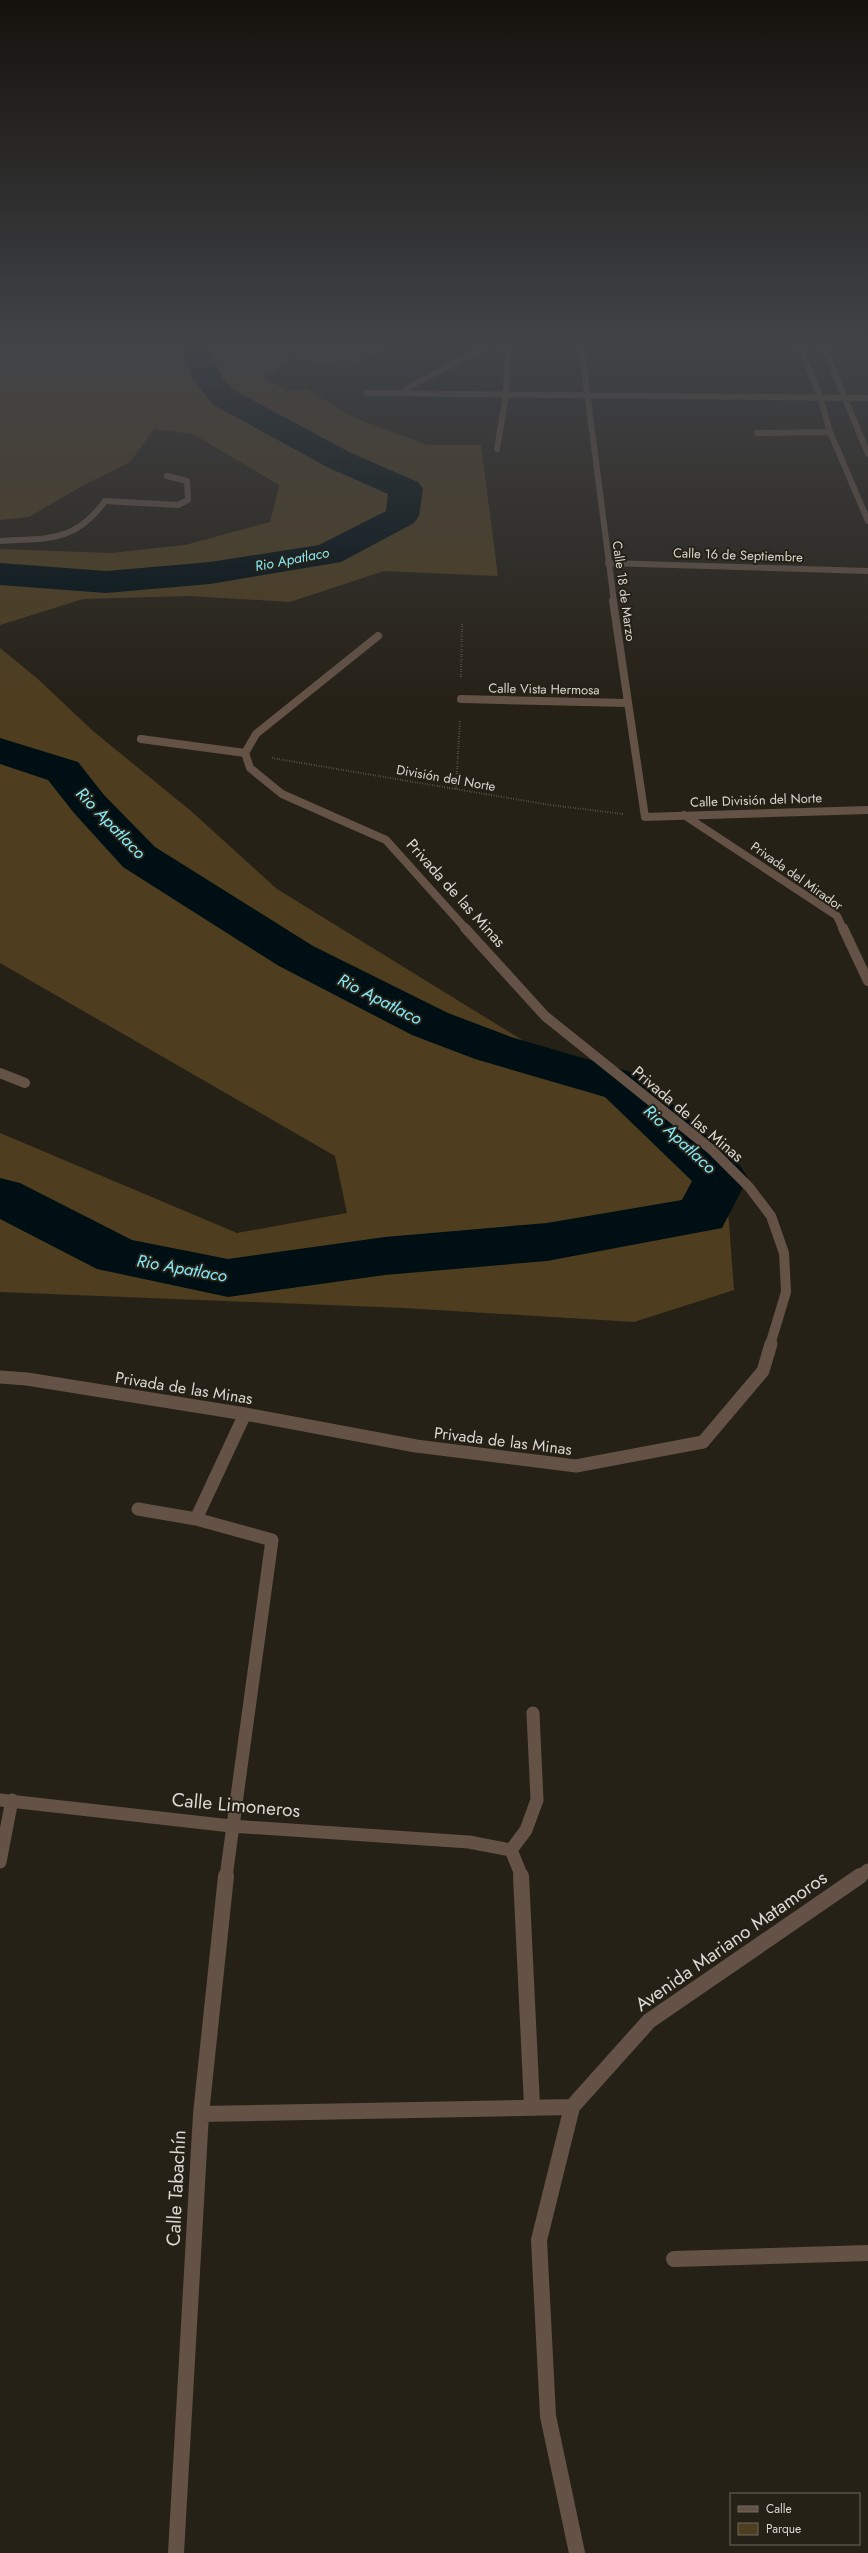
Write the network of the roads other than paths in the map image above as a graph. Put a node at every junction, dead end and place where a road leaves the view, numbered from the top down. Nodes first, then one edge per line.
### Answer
1 (595, 464) edge
2 (844, 464) edge
3 (167, 476) dead end
4 (868, 521) edge
5 (0, 541) edge
6 (608, 562) junction
7 (868, 571) edge
8 (378, 636) dead end
9 (461, 699) dead end
10 (627, 702) junction
11 (141, 739) dead end
12 (245, 753) junction
13 (868, 810) edge
14 (684, 815) junction
15 (645, 817) joint
16 (868, 981) edge
17 (0, 1073) edge
18 (26, 1083) dead end
19 (0, 1377) edge
20 (245, 1414) junction
21 (138, 1509) dead end
22 (196, 1519) junction
23 (533, 1713) dead end
24 (6, 1800) edge
25 (231, 1826) junction
26 (511, 1850) junction
27 (0, 1862) edge
28 (868, 1870) edge
29 (532, 2106) junction
30 (572, 2107) junction
31 (202, 2114) junction
32 (868, 2253) edge
33 (674, 2259) dead end
34 (176, 2553) edge
35 (577, 2553) edge

1 - 6 street, Calle 18 de Marzo
2 - 4 street
3 - 5 street
6 - 7 street, Calle 16 de Septiembre
6 - 10 street, Calle 18 de Marzo
8 - 12 street
9 - 10 street, Calle Vista Hermosa
10 - 15 street, Calle 18 de Marzo
11 - 12 street
12 - 20 street, Privada de las Minas
13 - 14 street, Calle División del Norte
14 - 15 street, Calle División del Norte
14 - 16 street, Privada del Mirador
17 - 18 street
19 - 20 street, Privada de las Minas
20 - 22 street
21 - 22 street
22 - 25 street, Calle Tabachín
23 - 26 street
24 - 25 street, Calle Limoneros
24 - 27 street
25 - 26 street, Calle Limoneros
25 - 31 street, Calle Tabachín
26 - 29 street
28 - 30 street, Avenida Mariano Matamoros
29 - 30 street
29 - 31 street
30 - 35 street, Avenida Mariano Matamoros
31 - 34 street, Calle Tabachín
32 - 33 street

